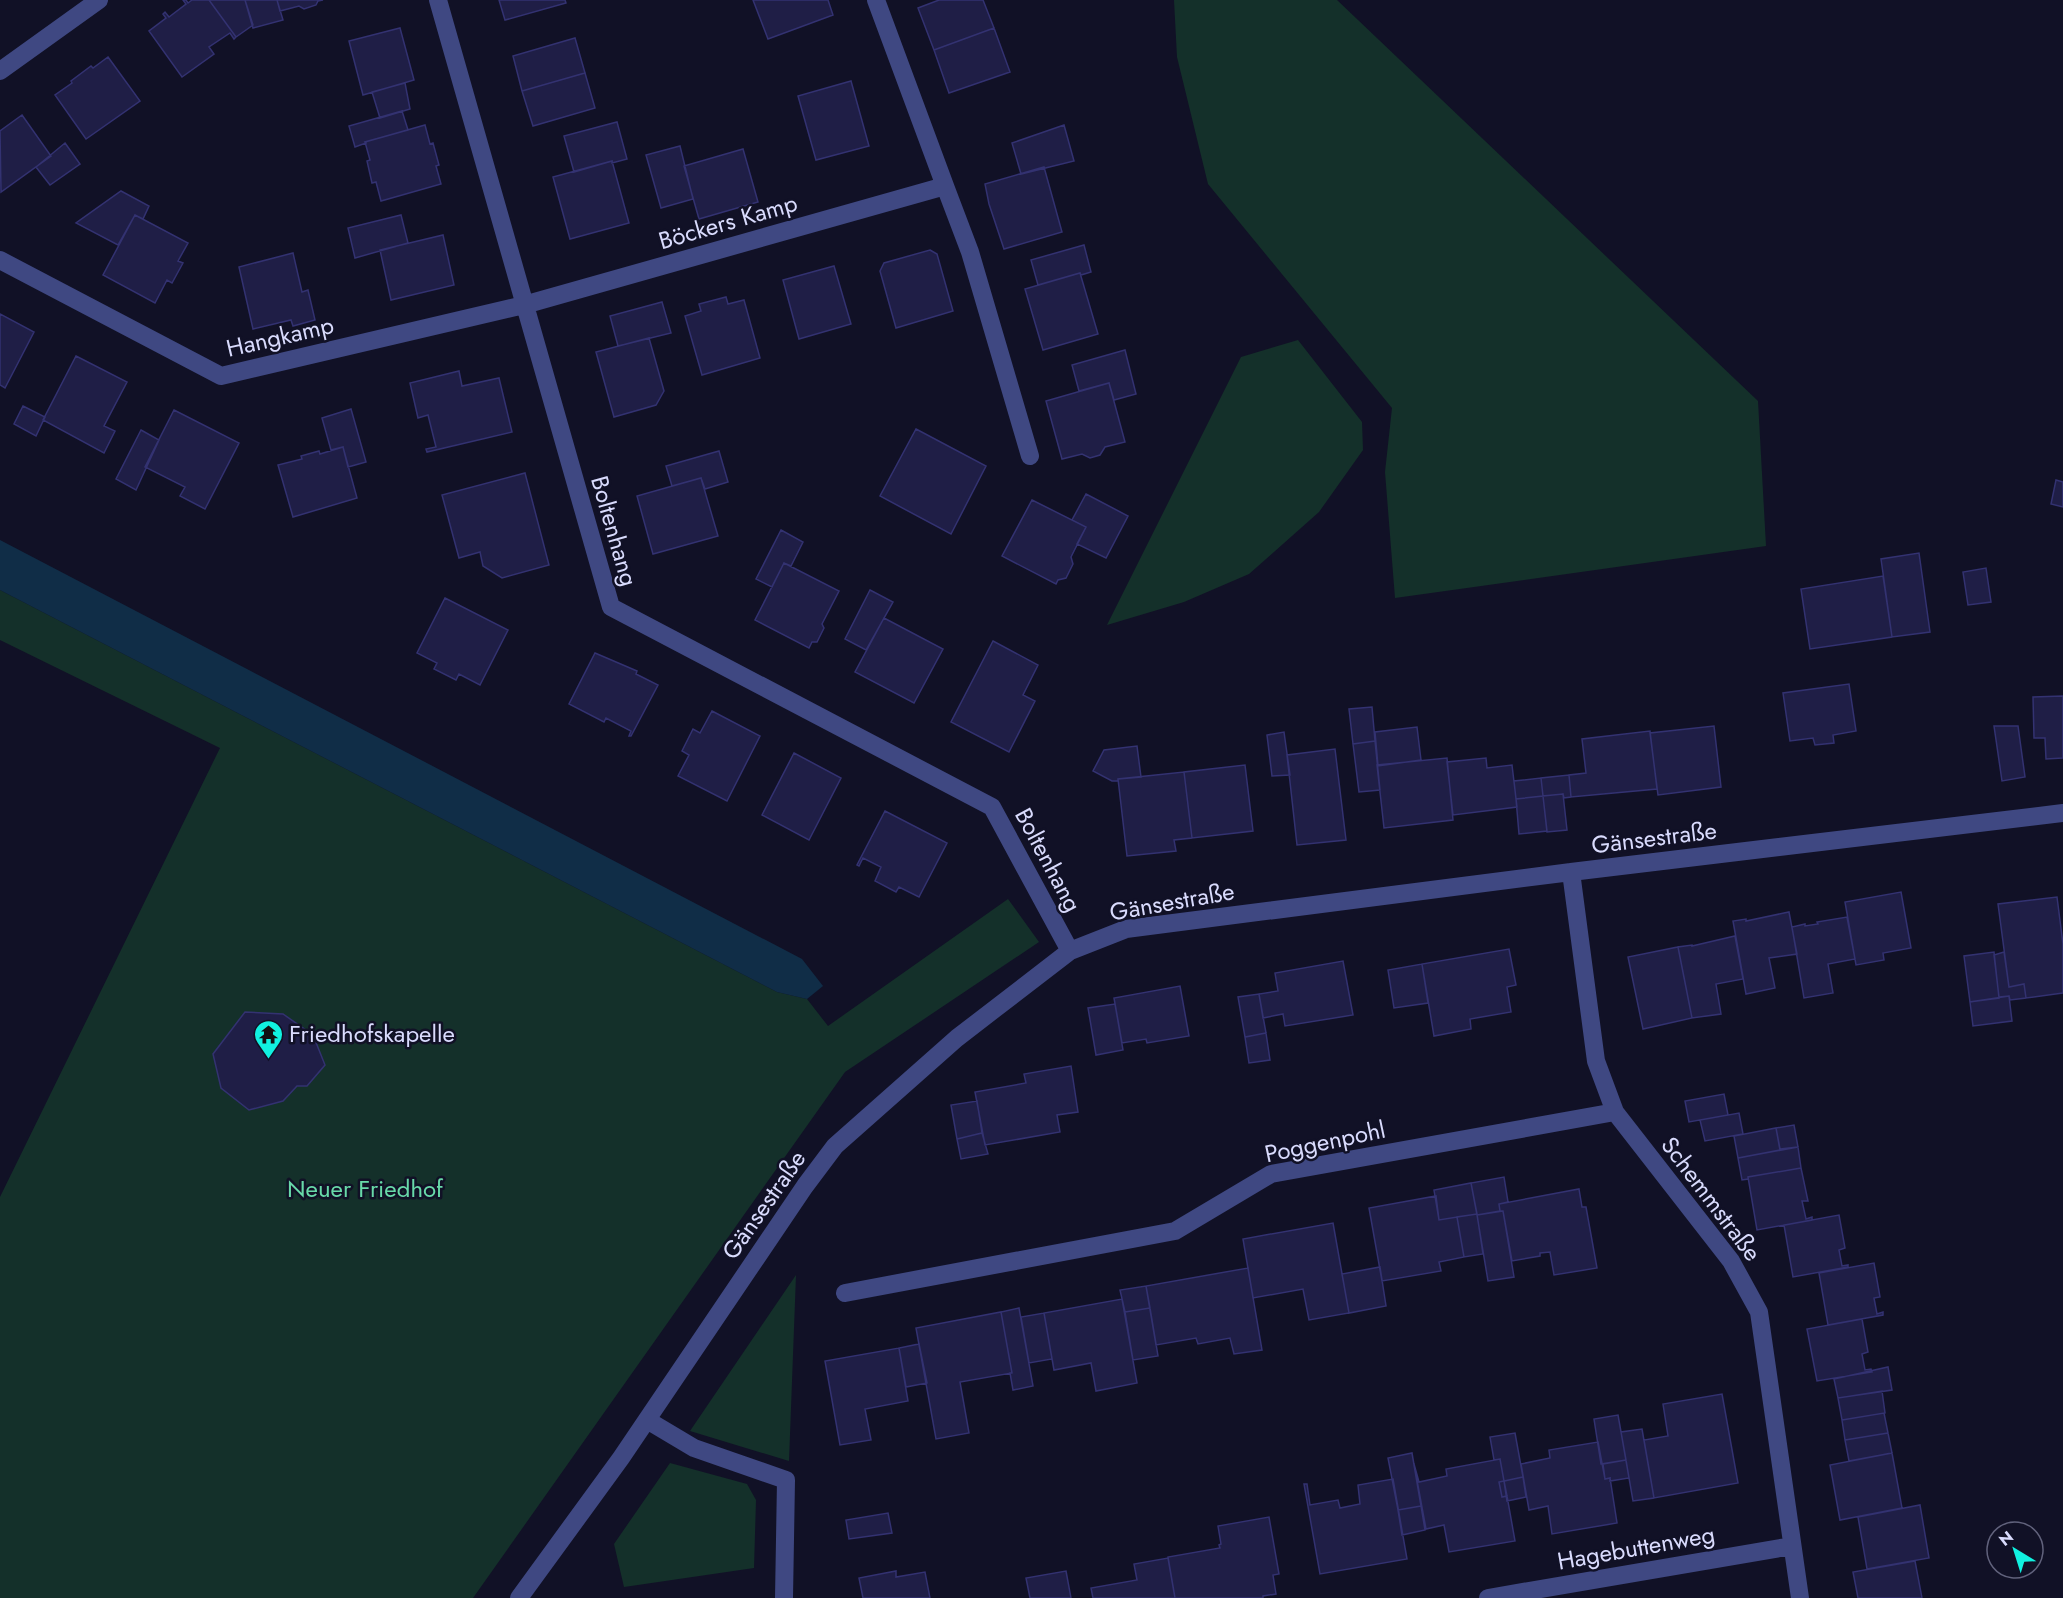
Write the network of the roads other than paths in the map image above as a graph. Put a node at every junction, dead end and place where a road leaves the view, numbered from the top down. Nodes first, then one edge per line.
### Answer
1 (99, 0) edge
2 (438, 0) edge
3 (876, 0) edge
4 (0, 71) edge
5 (945, 186) junction
6 (0, 260) edge
7 (524, 305) junction
8 (1030, 456) dead end
9 (2063, 813) edge
10 (1571, 872) junction
11 (1070, 951) junction
12 (1615, 1112) junction
13 (845, 1293) dead end
14 (647, 1420) junction
15 (1792, 1546) junction
16 (519, 1598) edge
17 (784, 1598) edge
18 (1488, 1598) edge
19 (1800, 1598) edge

1 - 4 street
2 - 7 street, Boltenhang
3 - 5 street
5 - 7 street, Böckers Kamp
5 - 8 street
6 - 7 street, Hangkamp
7 - 11 street, Boltenhang
9 - 10 street, Gänsestraße
10 - 11 street, Gänsestraße
10 - 12 street, Schemmstraße
11 - 14 street, Gänsestraße
12 - 13 street, Poggenpohl
12 - 15 street, Schemmstraße
14 - 16 street, Gänsestraße
14 - 17 street
15 - 18 street, Hagebuttenweg
15 - 19 street, Schemmstraße

